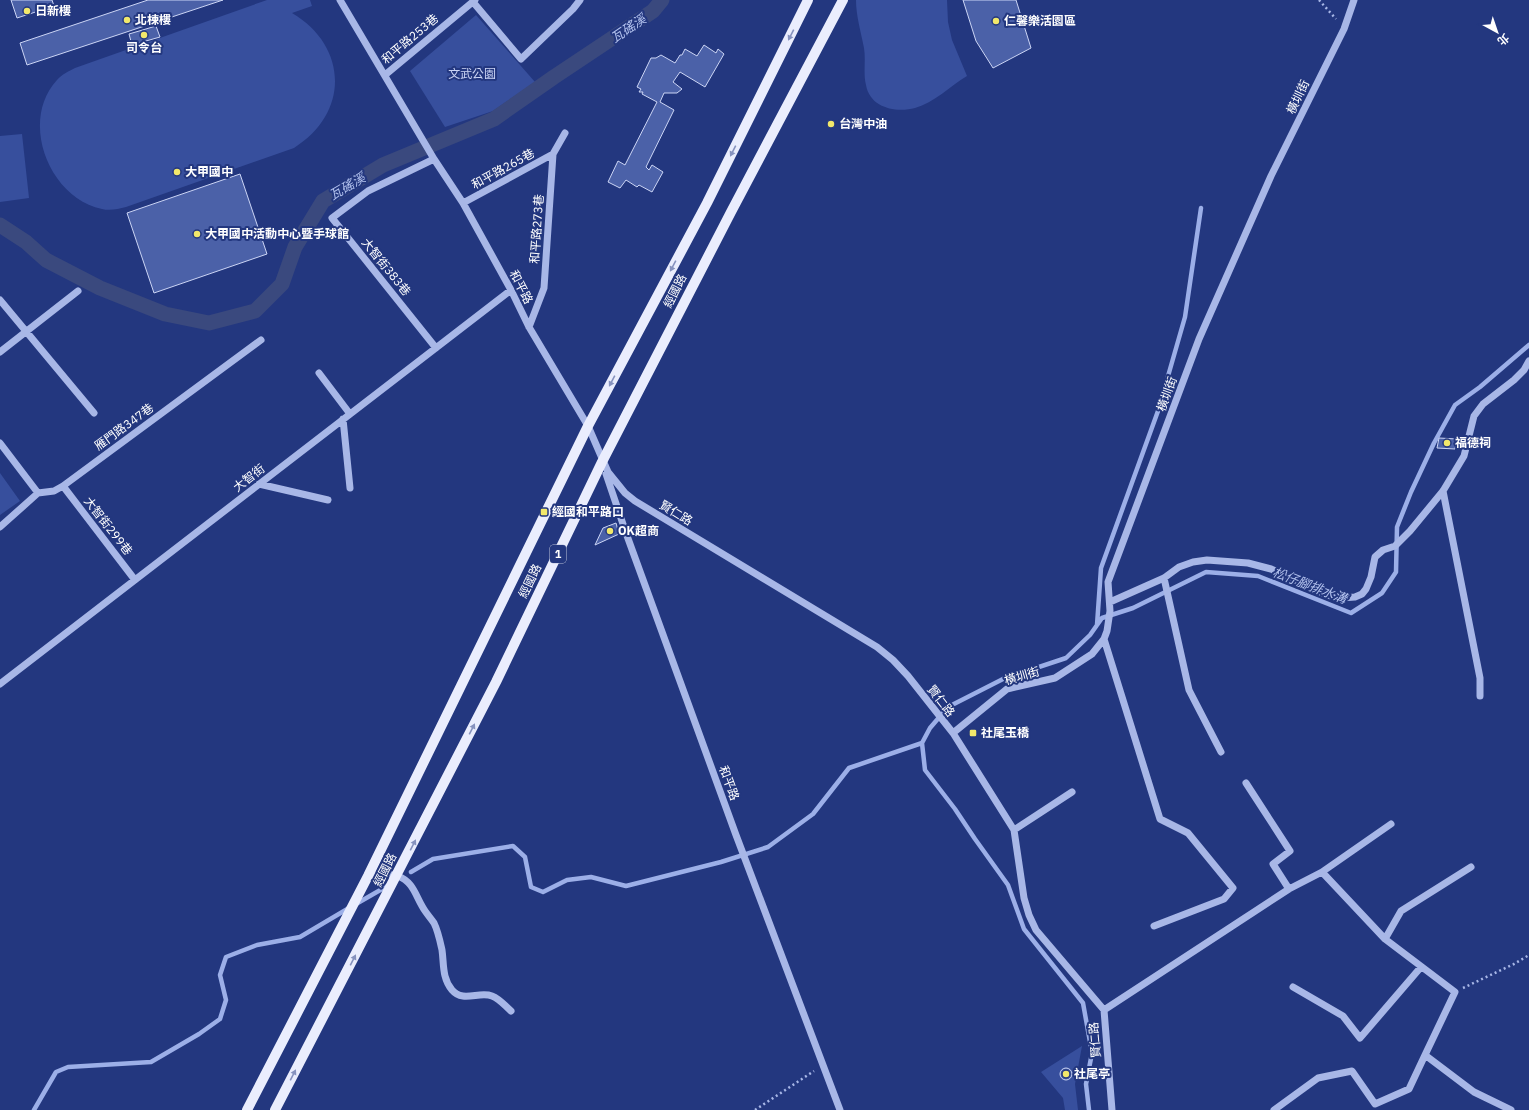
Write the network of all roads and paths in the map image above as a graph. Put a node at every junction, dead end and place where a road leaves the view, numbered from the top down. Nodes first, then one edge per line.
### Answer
1 (340, 0) edge
2 (580, 0) edge
3 (808, 0) edge
4 (843, 0) edge
5 (1319, 0) edge
6 (1354, 0) edge
7 (470, 2) edge
8 (1344, 29) junction
9 (385, 75) junction
10 (565, 133) dead end
11 (553, 154) junction
12 (434, 159) junction
13 (463, 203) junction
14 (78, 290) dead end
15 (511, 290) junction
16 (0, 300) edge
17 (529, 327) junction
18 (26, 332) junction
19 (261, 340) dead end
20 (436, 348) junction
21 (0, 352) edge
22 (1529, 361) edge
23 (319, 373) dead end
24 (94, 413) dead end
25 (350, 414) junction
26 (343, 419) junction
27 (588, 426) junction
28 (0, 443) edge
29 (602, 462) junction
30 (259, 484) junction
31 (63, 486) junction
32 (350, 488) dead end
33 (1443, 491) junction
34 (38, 493) junction
35 (328, 500) dead end
36 (0, 527) edge
37 (1164, 578) junction
38 (135, 580) junction
39 (1110, 602) junction
40 (1104, 639) junction
41 (0, 684) edge
42 (1480, 696) dead end
43 (953, 733) junction
44 (1221, 752) dead end
45 (1246, 783) dead end
46 (1072, 792) dead end
47 (1391, 824) dead end
48 (1014, 830) junction
49 (1471, 867) dead end
50 (1322, 872) junction
51 (368, 876) junction
52 (397, 876) junction
53 (1289, 889) junction
54 (1154, 926) dead end
55 (1385, 939) junction
56 (1529, 955) edge
57 (1420, 967) junction
58 (1293, 987) dead end
59 (1455, 992) junction
60 (1104, 1010) junction
61 (511, 1011) dead end
62 (1425, 1055) junction
63 (823, 1065) junction
64 (1376, 1107) edge
65 (247, 1110) edge
66 (275, 1110) edge
67 (755, 1110) edge
68 (840, 1110) edge
69 (1112, 1110) edge
70 (1274, 1110) edge
71 (1510, 1110) edge

1 - 9 street
2 - 7 street, 和平路253巷
3 -> 27 main road, 經國路
4 - 29 main road, 經國路 / 1
5 - 8 path
6 - 8 street, 橫圳街
7 - 9 street, 和平路253巷
8 - 39 street, 橫圳街
9 - 12 street, 和平路
10 - 11 street, 和平路273巷
11 - 13 street, 和平路265巷
11 - 17 street, 和平路273巷
12 - 13 street, 和平路
12 - 20 street, 大智街383巷
13 - 15 street, 和平路
14 - 18 street
15 - 17 street, 和平路
15 - 20 street, 大智街
16 - 18 street
17 - 27 street, 和平路
18 - 21 street
18 - 24 street
19 - 31 street, 雁門路347巷
20 - 25 street, 大智街
22 - 33 street
23 - 25 street
25 - 26 street, 大智街
26 - 30 street, 大智街
26 - 32 street
27 - 29 street, 賢仁路
27 - 51 main road, 經國路
28 - 34 street
29 - 43 street, 賢仁路
52 -> 29 main road, 經國路 / 1
29 - 63 street, 和平路
30 - 35 street
30 - 38 street, 大智街
31 - 34 street, 雁門路347巷
31 - 38 street, 大智街299巷
33 - 37 street
33 - 42 street
34 - 36 street
37 - 39 street
37 - 44 street
38 - 41 street, 大智街
39 - 40 street, 橫圳街
40 - 43 street, 橫圳街
40 - 54 street
43 - 48 street, 賢仁路
45 - 53 street
46 - 48 street
47 - 50 street
48 - 60 street, 賢仁路
49 - 55 street
50 - 53 street
50 - 55 street
51 - 52 street
51 - 65 main road, 經國路
52 - 61 street
66 -> 52 main road, 經國路 / 1
53 - 60 street
55 - 57 street
56 - 59 path
57 - 58 street
57 - 59 street
59 - 62 street
60 - 69 street, 賢仁路
62 - 64 street
62 - 71 street
63 - 67 path
63 - 68 street, 和平路
64 - 70 street

